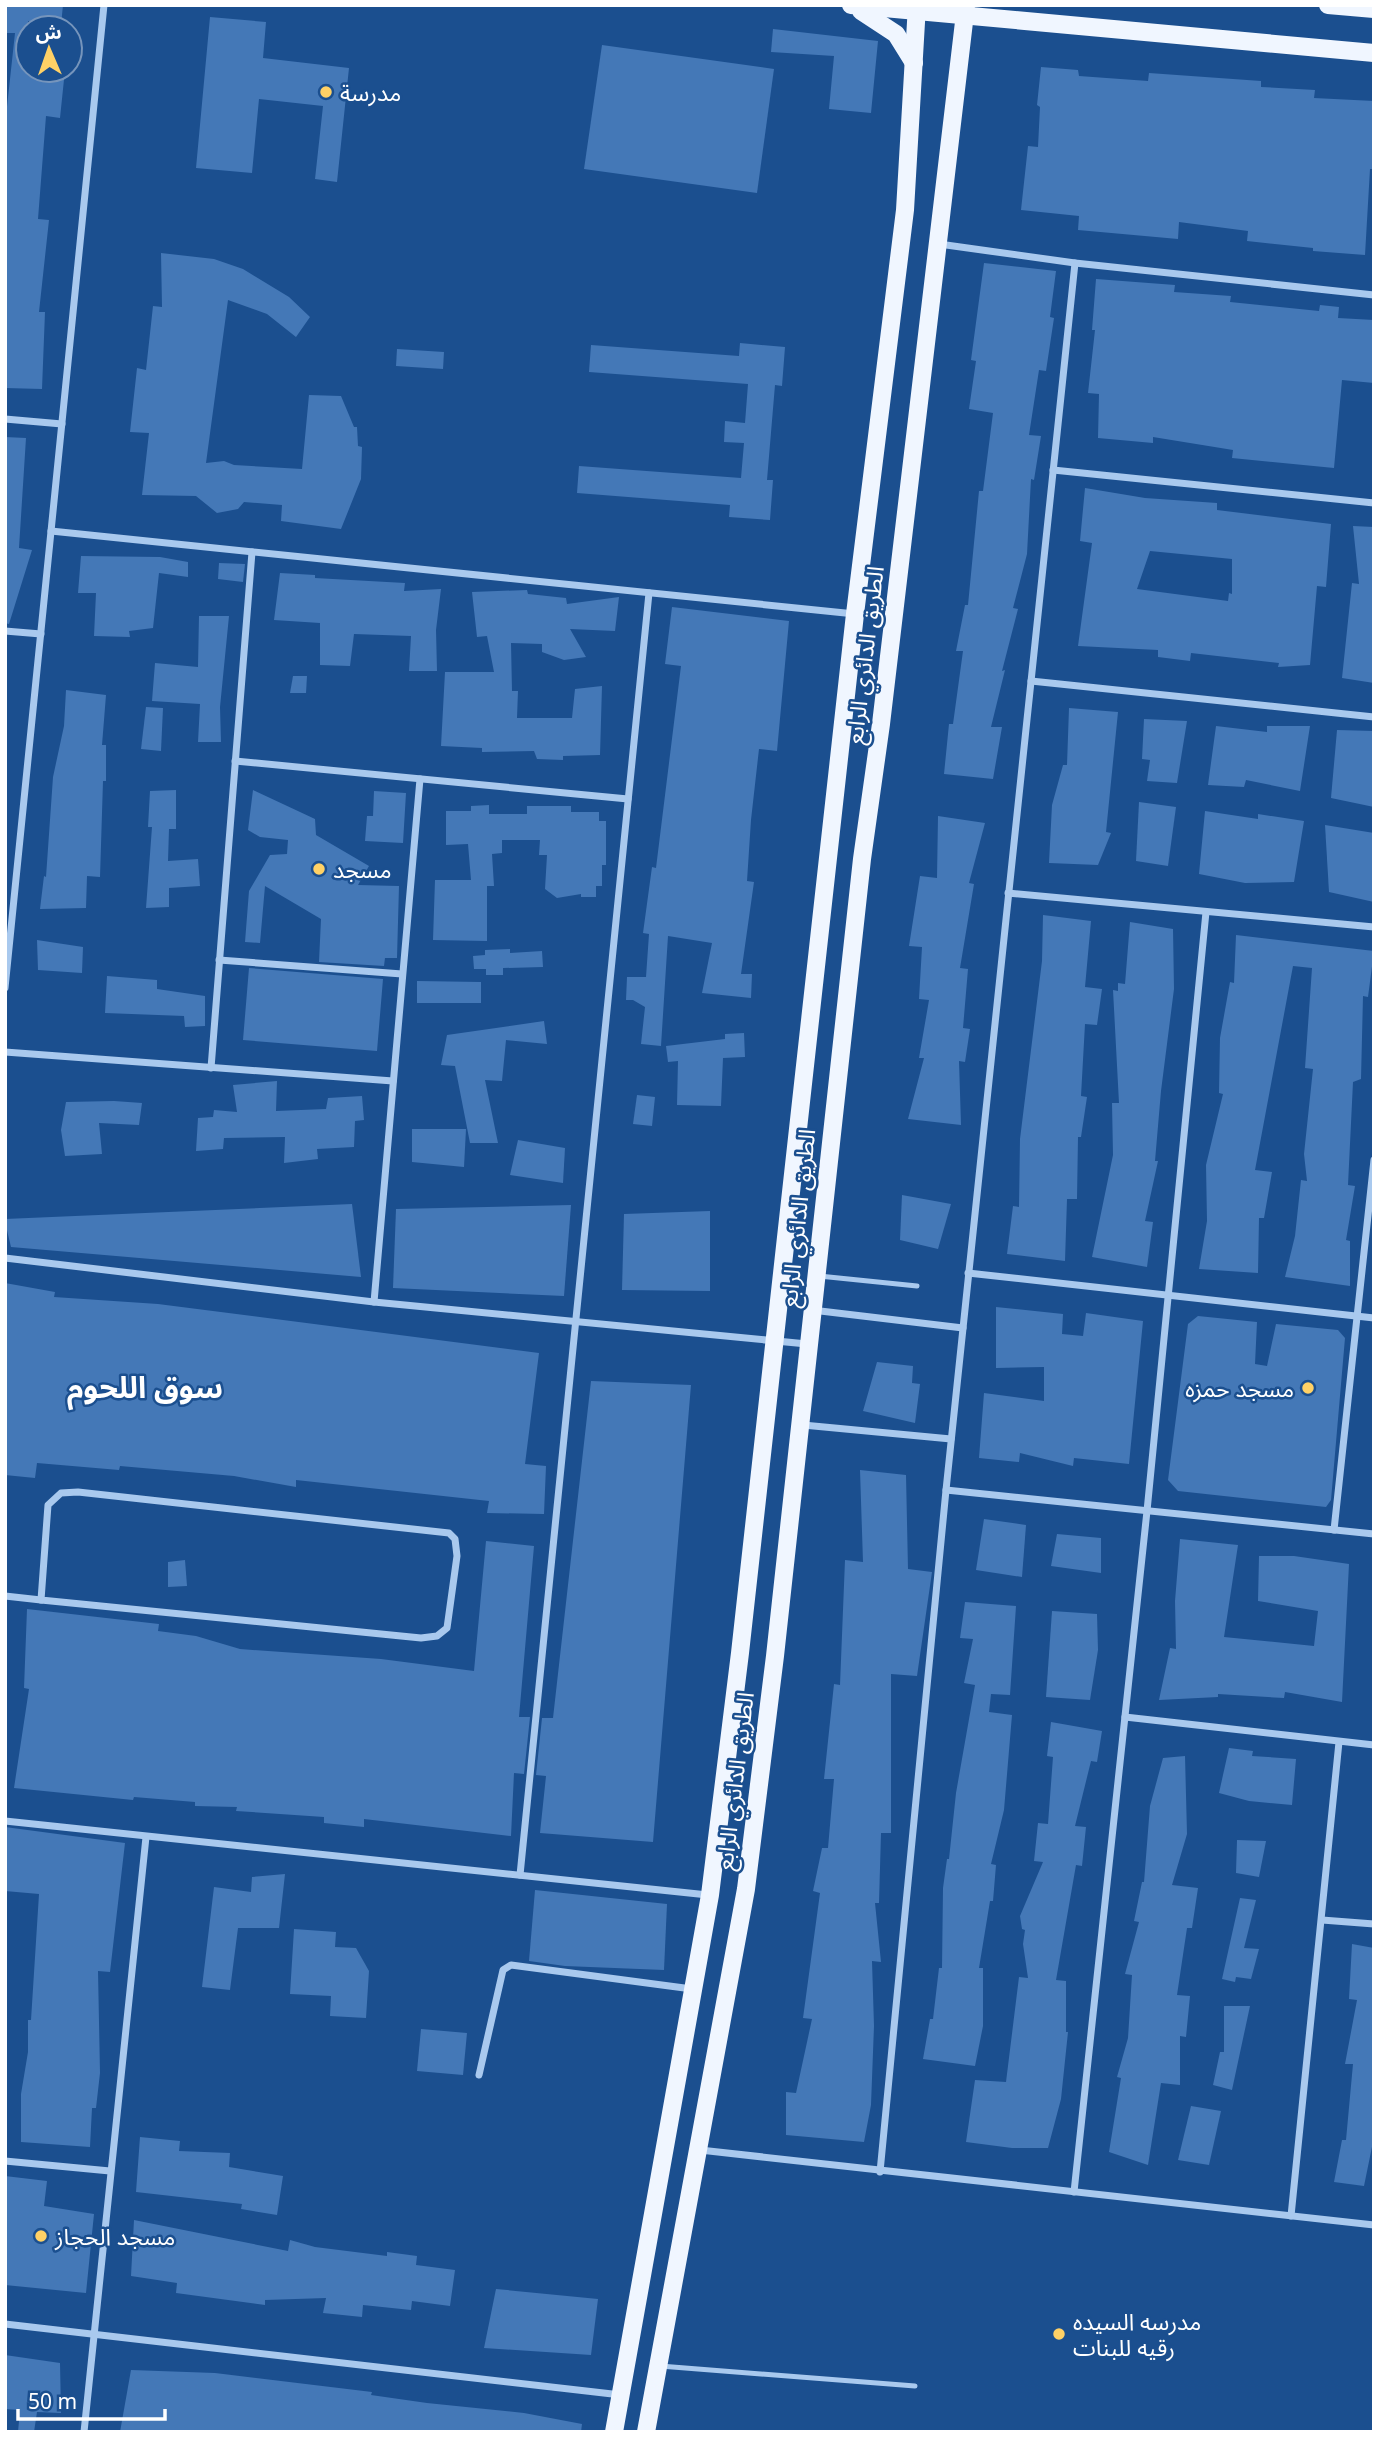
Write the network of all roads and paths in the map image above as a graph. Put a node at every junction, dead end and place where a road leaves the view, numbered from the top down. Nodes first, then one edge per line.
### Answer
1 (104, 5) edge
2 (849, 5) edge
3 (1328, 5) edge
4 (917, 9) edge
5 (1374, 9) edge
6 (966, 11) edge
7 (1374, 53) edge
8 (915, 66) junction
9 (938, 244) junction
10 (1074, 263) junction
11 (1374, 295) edge
12 (5, 419) edge
13 (62, 425) junction
14 (1053, 470) junction
15 (1374, 503) edge
16 (51, 531) junction
17 (252, 552) junction
18 (649, 593) junction
19 (855, 614) junction
20 (5, 631) edge
21 (41, 634) junction
22 (1031, 681) junction
23 (1374, 717) edge
24 (235, 761) junction
25 (420, 779) junction
26 (628, 799) junction
27 (1008, 894) junction
28 (1206, 912) junction
29 (1374, 927) edge
30 (219, 960) junction
31 (402, 974) junction
32 (5, 988) edge
33 (5, 1052) edge
34 (211, 1068) junction
35 (393, 1081) junction
36 (1374, 1160) edge
37 (5, 1258) edge
38 (968, 1273) junction
39 (815, 1276) junction
40 (917, 1286) dead end
41 (1169, 1297) junction
42 (374, 1302) junction
43 (811, 1310) junction
44 (1357, 1316) junction
45 (1374, 1318) edge
46 (575, 1321) junction
47 (963, 1328) junction
48 (773, 1340) junction
49 (807, 1344) junction
50 (798, 1424) junction
51 (951, 1439) junction
52 (946, 1490) junction
53 (1147, 1511) junction
54 (1334, 1530) junction
55 (1374, 1534) edge
56 (5, 1597) edge
57 (41, 1600) junction
58 (1125, 1717) junction
59 (1339, 1742) junction
60 (1374, 1745) edge
61 (5, 1821) edge
62 (146, 1837) junction
63 (520, 1875) junction
64 (710, 1895) junction
65 (1322, 1920) junction
66 (1374, 1924) edge
67 (692, 1989) junction
68 (479, 2075) dead end
69 (698, 2150) junction
70 (5, 2161) edge
71 (110, 2171) junction
72 (880, 2172) junction
73 (1074, 2192) junction
74 (1291, 2216) junction
75 (1374, 2225) edge
76 (5, 2324) edge
77 (92, 2334) junction
78 (657, 2366) junction
79 (915, 2386) dead end
80 (621, 2395) junction
81 (84, 2432) edge
82 (614, 2432) edge
83 (646, 2432) edge

1 - 13 street
2 - 4 main road
2 - 8 main road
3 - 5 main road
4 - 6 main road
4 - 8 main road, الطريق الدائري الرابع
6 - 7 main road
6 - 9 main road, الطريق الدائري الرابع
8 - 19 main road, الطريق الدائري الرابع
9 - 10 street
9 - 39 main road, الطريق الدائري الرابع
10 - 11 street
10 - 14 street
12 - 13 street
13 - 16 street
14 - 15 street
14 - 22 street
16 - 17 street
16 - 21 street
17 - 18 street
17 - 24 street
18 - 19 street
18 - 26 street
19 - 48 main road, الطريق الدائري الرابع
20 - 21 street
21 - 32 street
22 - 23 street
22 - 27 street
24 - 25 street
24 - 30 street
25 - 26 street
25 - 31 street
26 - 46 street
27 - 28 street
27 - 38 street
28 - 29 street
28 - 41 street
30 - 31 street
30 - 34 street
31 - 35 street
33 - 34 street
34 - 35 street
35 - 42 street
36 - 44 street
37 - 42 street
38 - 41 street
38 - 47 street
39 - 40 lane
39 - 43 main road, الطريق الدائري الرابع
41 - 44 street
41 - 53 street
42 - 46 street
43 - 47 street
43 - 49 main road, الطريق الدائري الرابع
44 - 45 street
44 - 54 street
46 - 48 street
46 - 63 street
47 - 51 street
48 - 49 street
48 - 64 main road, الطريق الدائري الرابع
49 - 50 main road, الطريق الدائري الرابع
50 - 51 street
50 - 69 main road, الطريق الدائري الرابع
51 - 52 street
52 - 53 street
52 - 72 street
53 - 54 street
53 - 58 street
54 - 55 street
56 - 57 street
57 - 57 street
58 - 59 street
58 - 73 street
59 - 60 street
59 - 65 street
61 - 62 street
62 - 63 street
62 - 71 street
63 - 64 street
64 - 67 main road, الطريق الدائري الرابع
65 - 66 street
65 - 74 street
67 - 68 street
67 - 80 main road, الطريق الدائري الرابع
69 - 72 street
69 - 78 main road, الطريق الدائري الرابع
70 - 71 street
71 - 77 street
72 - 73 street
73 - 74 street
74 - 75 street
76 - 77 street
77 - 80 street
77 - 81 street
78 - 79 lane
78 - 83 main road, الطريق الدائري الرابع
80 - 82 main road, الطريق الدائري الرابع

